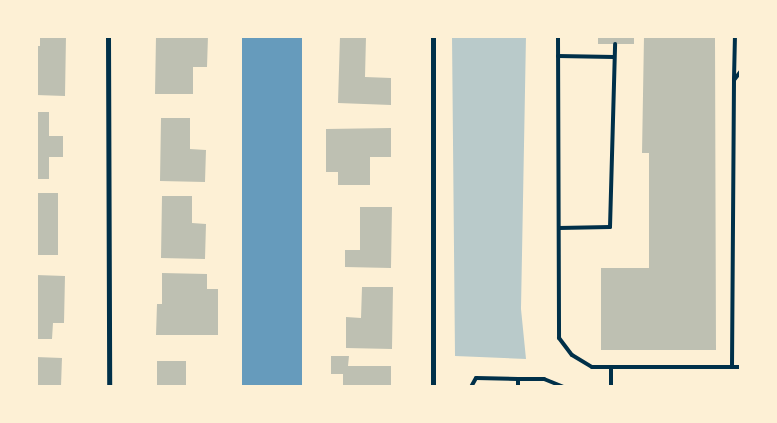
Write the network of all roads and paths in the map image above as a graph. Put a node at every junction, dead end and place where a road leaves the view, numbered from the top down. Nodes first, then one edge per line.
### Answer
1 (108, 36) edge
2 (433, 36) edge
3 (558, 36) edge
4 (735, 36) edge
5 (615, 44) dead end
6 (558, 56) junction
7 (614, 57) junction
8 (741, 70) edge
9 (734, 80) junction
10 (559, 228) junction
11 (611, 367) junction
12 (732, 367) junction
13 (741, 367) edge
14 (518, 379) junction
15 (108, 387) edge
16 (433, 387) edge
17 (471, 387) edge
18 (518, 387) edge
19 (564, 387) edge
20 (611, 387) edge

1 - 15 street
2 - 16 street
3 - 6 lane
4 - 9 lane
5 - 7 lane
6 - 7 lane
6 - 10 lane
7 - 10 lane
8 - 9 lane
9 - 12 lane
10 - 11 lane
11 - 12 lane
11 - 20 lane
12 - 13 lane
14 - 17 lane
14 - 18 lane
14 - 19 lane

